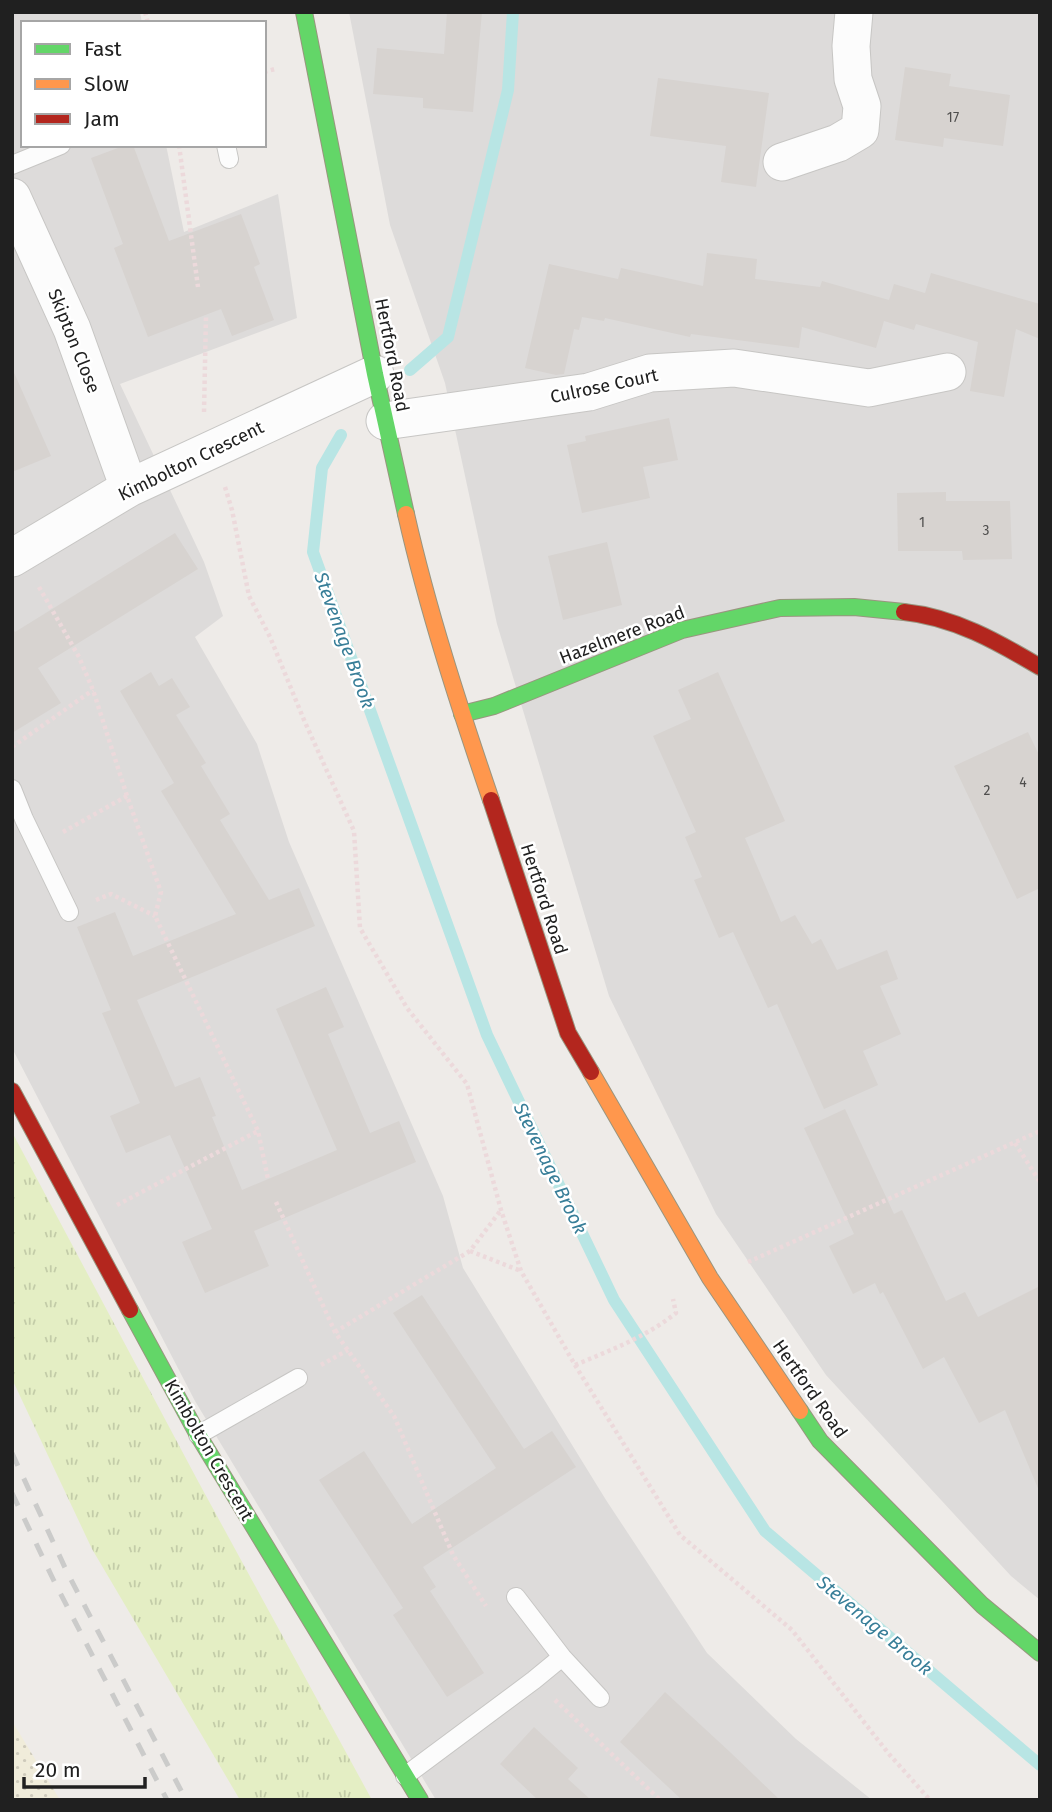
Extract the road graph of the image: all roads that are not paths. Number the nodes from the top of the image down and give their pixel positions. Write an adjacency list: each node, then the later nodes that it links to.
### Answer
1 (304, 12): 8 (street, Hertford Road)
2 (854, 12): 4 (street)
3 (56, 147): 5 (lane)
4 (782, 162)
5 (12, 165)
6 (12, 197): 10 (street, Skipton Close)
7 (947, 372): 9 (street, Culrose Court)
8 (376, 374): 9 (street, Hertford Road); 10 (street, Kimbolton Crescent)
9 (386, 421): 13 (street, Hertford Road)
10 (129, 488): 11 (street, Kimbolton Crescent)
11 (13, 557)
12 (1040, 667): 13 (street, Hazelmere Road)
13 (462, 714): 21 (street, Hertford Road)
14 (12, 789): 15 (lane)
15 (18, 824): 16 (lane)
16 (69, 912)
17 (12, 1090): 19 (street, Kimbolton Crescent)
18 (298, 1378): 19 (lane)
19 (198, 1435): 24 (street, Kimbolton Crescent)
20 (516, 1597): 22 (lane)
21 (1040, 1653)
22 (562, 1657): 23 (lane); 24 (lane)
23 (600, 1698)
24 (405, 1776): 25 (street, Kimbolton Crescent)
25 (421, 1800)

